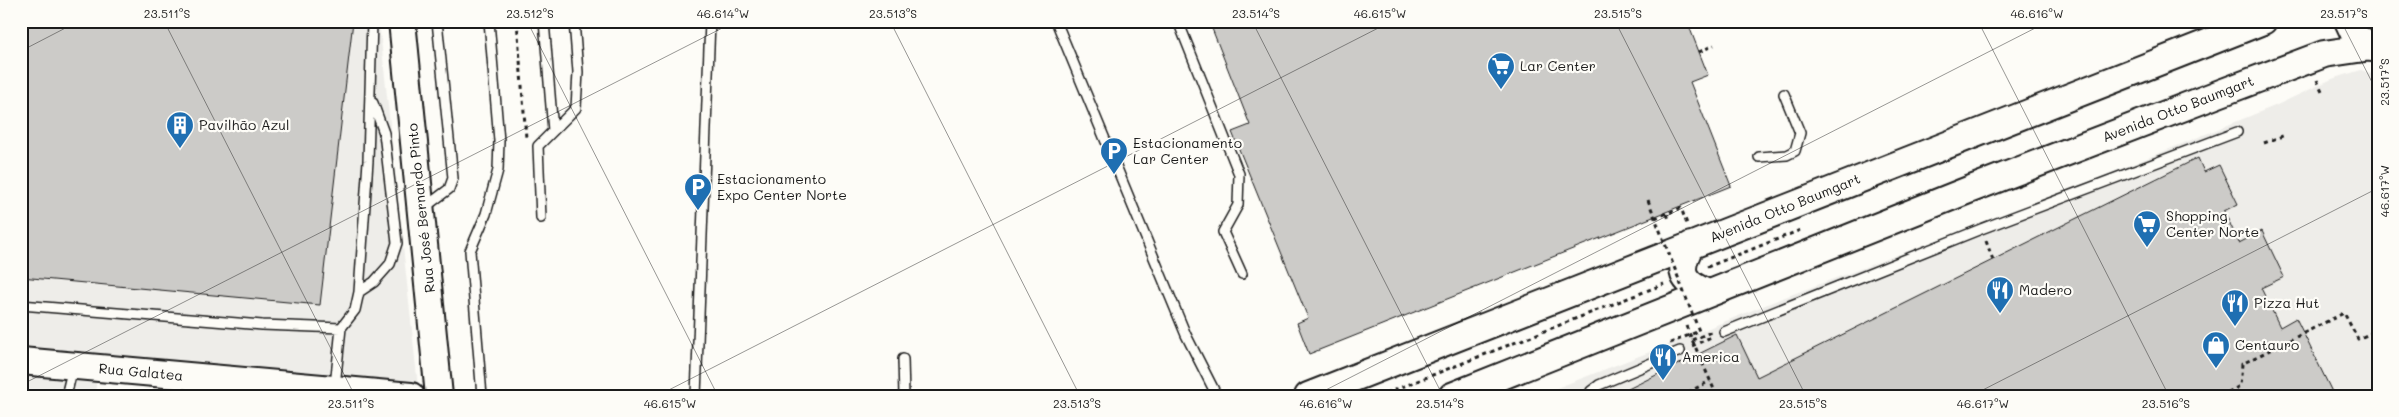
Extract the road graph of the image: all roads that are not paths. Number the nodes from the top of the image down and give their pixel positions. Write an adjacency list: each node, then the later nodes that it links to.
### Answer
1 (372, 21): 14 (lane)
2 (402, 21): 18 (main road, Rua José Bernardo Pinto)
3 (437, 21): 18 (lane)
4 (489, 21): 37 (lane)
5 (544, 21): 15 (lane)
6 (574, 21): 15 (lane)
7 (710, 21): 38 (lane)
8 (1056, 21): 40 (lane)
9 (1178, 21): 22 (lane)
10 (2263, 21): 20 (main road, Avenida Otto Baumgart)
11 (2348, 21): 12 (main road)
12 (2376, 49): 24 (main road, Avenida Otto Baumgart)
13 (1784, 94): 17 (lane)
14 (371, 97): 23 (lane); 23 (lane)
15 (553, 131): 19 (lane)
16 (2237, 132): 28 (lane)
17 (1759, 157)
18 (422, 210): 36 (main road, Rua José Bernardo Pinto)
19 (541, 218)
20 (1686, 236): 21 (main road, Avenida Otto Baumgart); 24 (main road)
21 (1651, 261): 26 (main road); 41 (main road, Avenida Otto Baumgart)
22 (1242, 274)
23 (359, 292): 27 (lane)
24 (1708, 293): 26 (main road, Avenida Otto Baumgart)
25 (21, 306): 27 (lane)
26 (1677, 317): 42 (main road, Avenida Otto Baumgart)
27 (341, 328): 33 (lane)
28 (1724, 332)
29 (1680, 351): 43 (lane)
30 (903, 359): 39 (lane)
31 (21, 361): 32 (main road, Rua Galatea)
32 (73, 366): 33 (main road, Rua Galatea); 35 (lane)
33 (335, 389): 34 (main road, Rua Galatea)
34 (399, 395)
35 (66, 396)
36 (439, 396)
37 (482, 396)
38 (696, 396)
39 (904, 396)
40 (1217, 396)
41 (1308, 396)
42 (1452, 396)
43 (1590, 396)

